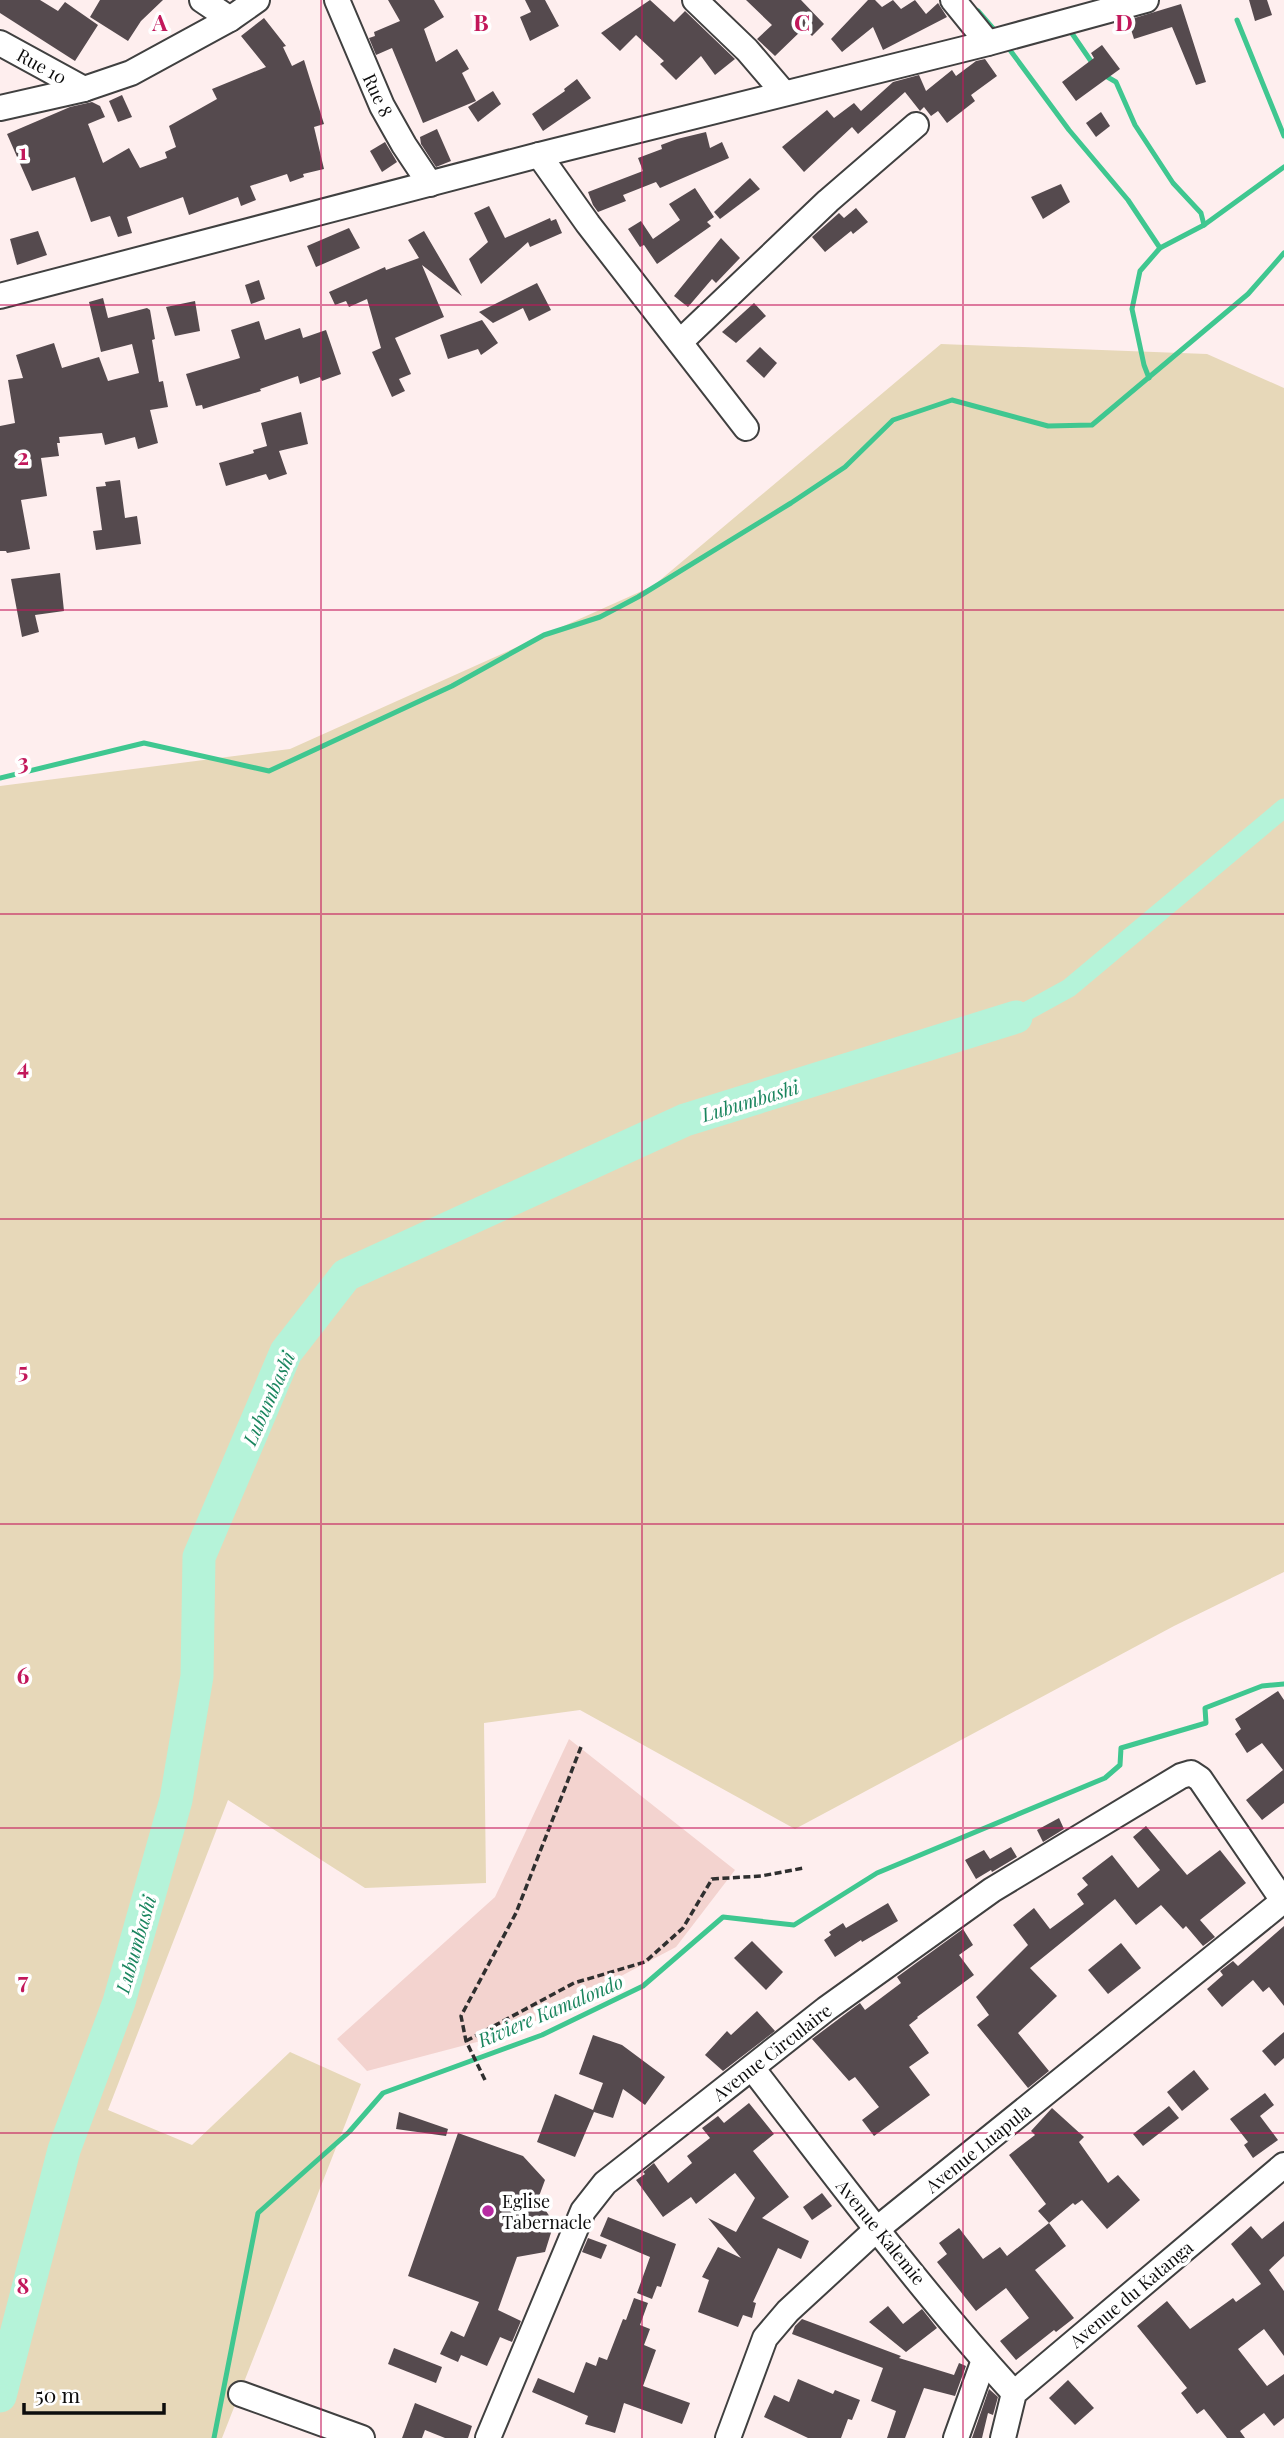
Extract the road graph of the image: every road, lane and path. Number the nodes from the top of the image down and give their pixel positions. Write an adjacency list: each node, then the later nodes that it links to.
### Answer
1 (202, 0): 8 (street)
2 (257, 0): 8 (street)
3 (337, 0): 17 (street, Rue 8)
4 (695, 0): 13 (street)
5 (953, 0): 11 (street)
6 (1064, 0): 9 (street)
7 (1146, 0): 9 (street)
8 (230, 19): 12 (street)
9 (1049, 26): 11 (street)
10 (0, 43): 12 (street, Rue 10)
11 (988, 43): 13 (street)
12 (84, 89): 14 (street)
13 (783, 92): 16 (street)
14 (0, 108)
15 (916, 125): 19 (street)
16 (539, 155): 17 (street); 19 (street)
17 (430, 184): 18 (street)
18 (0, 296)
19 (680, 342): 20 (street)
20 (746, 428)
21 (581, 1747): 24 (path)
22 (804, 1868): 24 (path)
23 (1284, 1901): 25 (street, Avenue Circulaire); 28 (street, Avenue Luapula)
24 (466, 2041): 26 (path)
25 (751, 2068): 28 (street, Avenue Kalemie); 33 (street, Avenue Circulaire)
26 (485, 2080)
27 (1284, 2165): 30 (street, Avenue du Katanga)
28 (877, 2229): 29 (street, Avenue Kalemie); 34 (street, Avenue Luapula)
29 (984, 2360): 30 (street, Avenue Kalemie); 35 (street)
30 (1014, 2393): 36 (street)
31 (241, 2394): 32 (street)
32 (362, 2438)
33 (488, 2438)
34 (728, 2438)
35 (956, 2438)
36 (1003, 2438)

